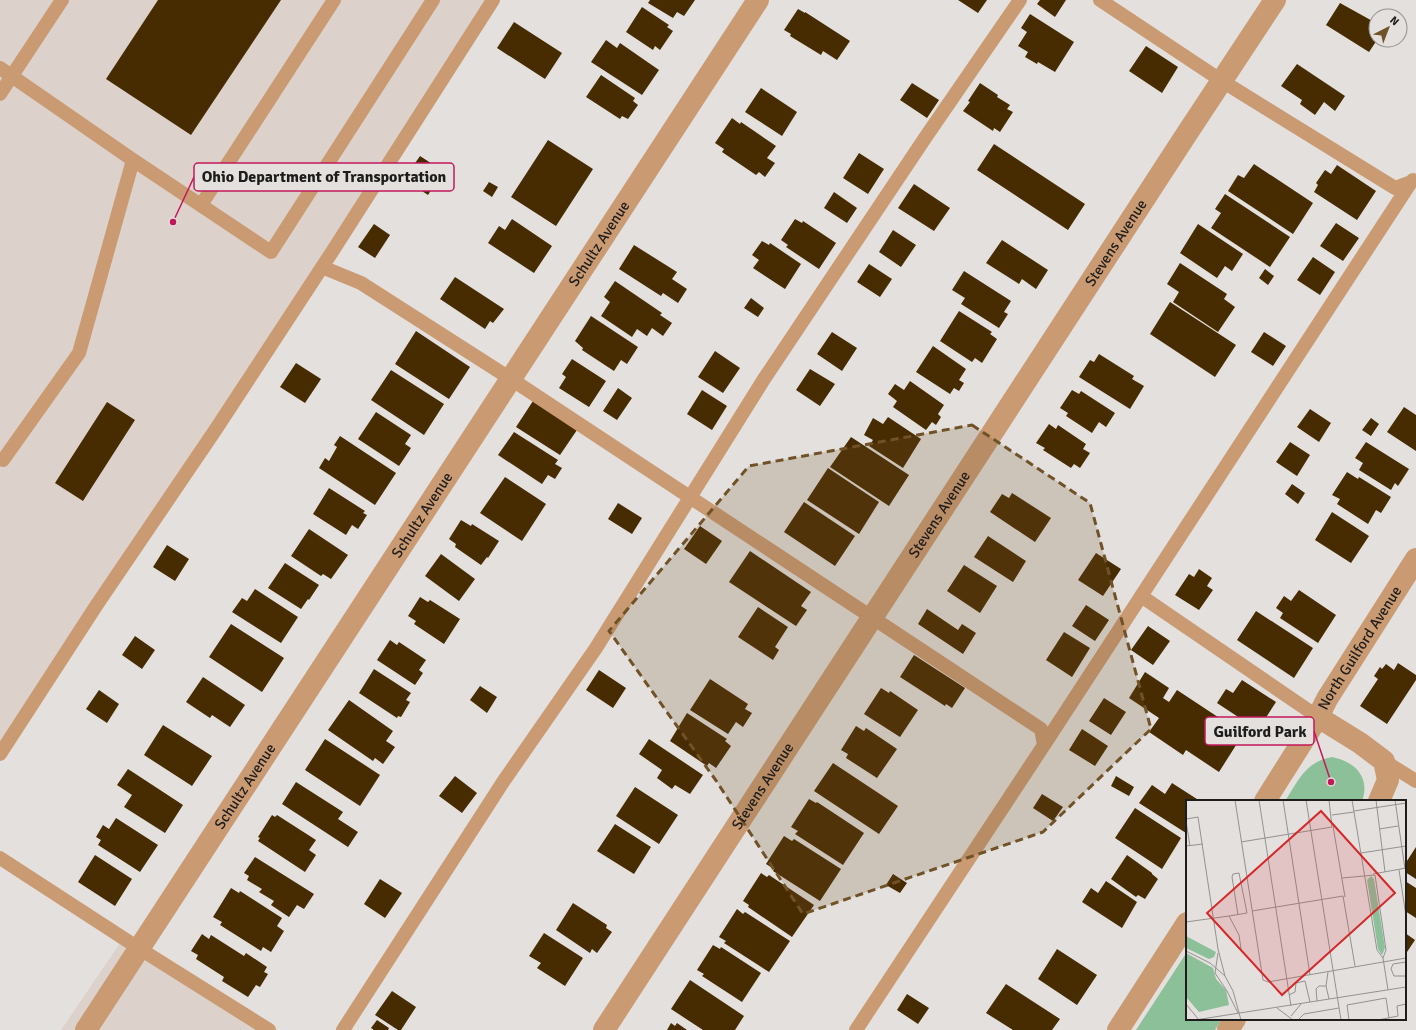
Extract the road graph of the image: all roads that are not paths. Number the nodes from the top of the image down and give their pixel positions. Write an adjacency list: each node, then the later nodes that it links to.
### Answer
1 (62, 0): 9 (lane)
2 (334, 0): 14 (lane)
3 (433, 0): 14 (lane)
4 (494, 0): 15 (lane)
5 (758, 0): 16 (street, Schultz Avenue)
6 (1020, 0): 18 (lane)
7 (1100, 0): 10 (lane)
8 (1275, 0): 10 (street, Stevens Avenue)
9 (6, 72): 11 (lane); 12 (lane)
10 (1222, 80): 13 (lane); 21 (street, Stevens Avenue)
11 (0, 94)
12 (133, 160): 14 (lane); 17 (lane)
13 (1414, 179): 20 (lane)
14 (201, 205)
15 (322, 267): 16 (lane); 24 (lane)
16 (511, 379): 18 (lane); 31 (street, Schultz Avenue)
17 (3, 460)
18 (690, 497): 21 (lane); 35 (lane)
19 (1416, 559): 22 (street, North Guilford Avenue)
20 (1141, 596): 22 (lane); 23 (lane)
21 (873, 617): 23 (lane); 36 (street, Stevens Avenue)
22 (1318, 717): 25 (street, North Guilford Avenue); 27 (street, North Guilford Avenue)
23 (1044, 745): 37 (lane)
24 (0, 754)
25 (1384, 761): 26 (lane); 28 (street)
26 (1416, 781)
27 (1266, 800)
28 (1379, 800)
29 (0, 858): 31 (lane)
30 (1186, 925): 38 (street)
31 (140, 949): 33 (street, Schultz Avenue); 34 (lane)
32 (1234, 1020): 39 (street)
33 (86, 1030)
34 (269, 1030)
35 (344, 1030)
36 (604, 1030)
37 (856, 1030)
38 (1118, 1030)
39 (1228, 1030)

